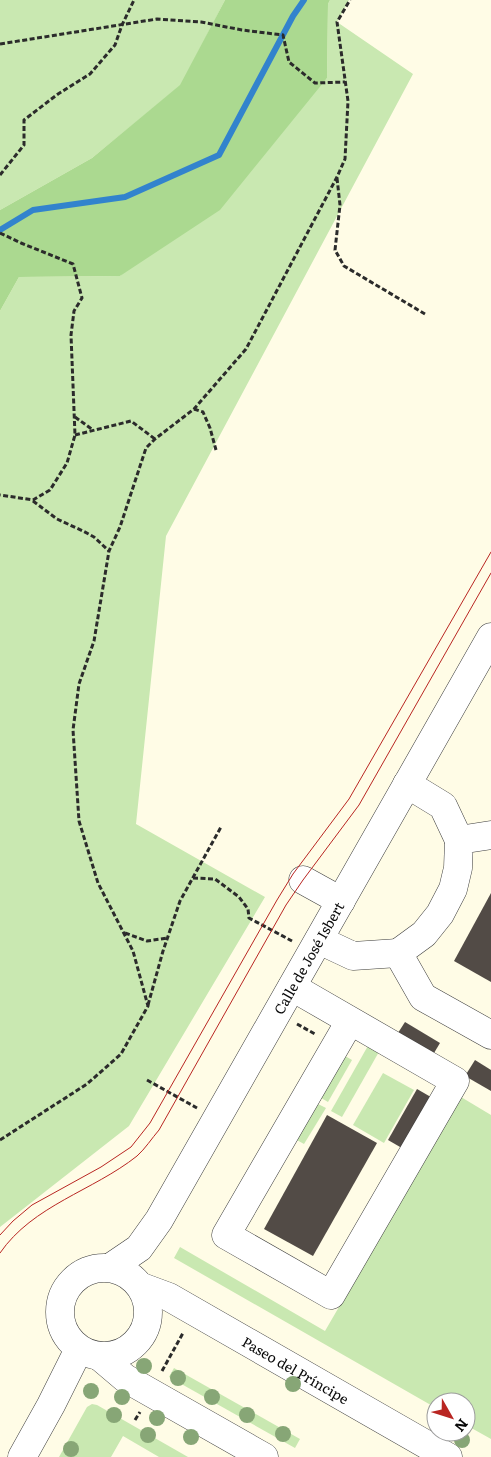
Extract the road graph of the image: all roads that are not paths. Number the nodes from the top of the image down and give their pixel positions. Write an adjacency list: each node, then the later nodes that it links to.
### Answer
1 (491, 637): 2 (street, Calle de José Isbert)
2 (481, 676): 3 (street, Calle de José Isbert)
3 (407, 784): 5 (street); 7 (street, Calle de José Isbert)
4 (491, 835): 5 (street)
5 (459, 840): 9 (street)
6 (302, 880): 7 (street)
7 (341, 901): 8 (street, Calle de José Isbert)
8 (315, 946): 9 (street); 10 (street, Calle de José Isbert)
9 (398, 953): 12 (street)
10 (292, 987): 11 (street); 13 (street, Calle de José Isbert)
11 (350, 1021): 11 (street)
12 (491, 1035)
13 (110, 1267): 14 (street); 15 (street)
14 (142, 1286): 15 (street); 18 (street, Paseo del Príncipe)
15 (89, 1352): 16 (street); 17 (street)
16 (22, 1457)
17 (264, 1457)
18 (448, 1457)

